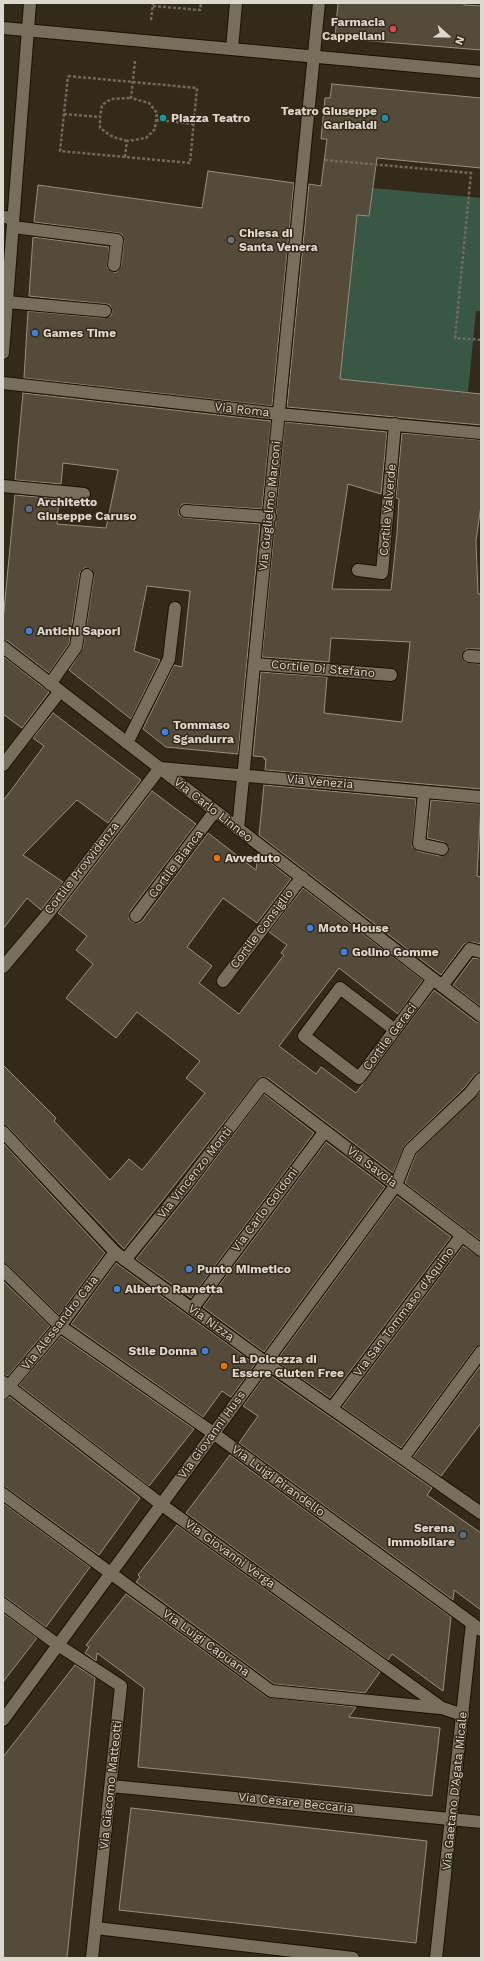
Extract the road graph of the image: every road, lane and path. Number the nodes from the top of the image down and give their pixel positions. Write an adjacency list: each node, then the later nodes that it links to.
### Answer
1 (30, 3): 7 (street)
2 (201, 3): 5 (path)
3 (236, 3): 9 (street)
4 (319, 3): 10 (street, Via Guglielmo Marconi)
5 (153, 6)
6 (3, 28): 7 (street)
7 (28, 30): 8 (street); 21 (street)
8 (139, 41): 9 (street); 12 (path)
9 (232, 49): 10 (street)
10 (314, 57): 11 (street); 20 (street, Via Guglielmo Marconi)
11 (481, 72)
12 (132, 82): 13 (path); 14 (path); 17 (path)
13 (132, 98): 15 (path); 16 (path)
14 (64, 114): 15 (path); 19 (path)
15 (100, 117): 18 (path)
16 (156, 120): 17 (path); 18 (path)
17 (194, 124): 19 (path)
18 (127, 141): 19 (path)
19 (125, 157)
20 (305, 158): 25 (path); 29 (street, Via Guglielmo Marconi)
21 (10, 220): 22 (street); 23 (street)
22 (114, 265)
23 (7, 302): 24 (street); 26 (street)
24 (105, 312)
25 (481, 340)
26 (3, 349): 27 (street)
27 (3, 352)
28 (3, 383): 29 (street, Via Roma)
29 (279, 414): 30 (street, Via Roma); 35 (street, Via Guglielmo Marconi)
30 (395, 424): 31 (street, Via Roma); 36 (street, Cortile Valverde)
31 (481, 433)
32 (3, 486): 33 (street)
33 (84, 494)
34 (186, 511): 35 (street)
35 (270, 517): 40 (street, Via Guglielmo Marconi)
36 (358, 570)
37 (87, 575): 42 (street)
38 (175, 608): 43 (street)
39 (3, 647): 42 (street, Via Carlo Linneo)
40 (255, 664): 41 (street, Cortile Di Stefano); 46 (street, Via Guglielmo Marconi)
41 (391, 675)
42 (55, 687): 43 (street, Via Carlo Linneo); 44 (street)
43 (127, 743): 45 (street, Via Carlo Linneo)
44 (3, 764)
45 (160, 768): 46 (street, Via Venezia); 49 (street, Via Carlo Linneo); 55 (street, Cortile Provvidenza)
46 (244, 775): 47 (street, Via Venezia); 50 (street, Via Guglielmo Marconi)
47 (424, 792): 48 (street, Via Venezia); 51 (street)
48 (481, 797)
49 (215, 811): 50 (street, Via Carlo Linneo); 53 (street, Cortile Bianca)
50 (238, 829): 52 (street, Via Carlo Linneo)
51 (442, 849)
52 (302, 877): 56 (street, Cortile Consiglio); 57 (street, Via Carlo Linneo)
53 (136, 916)
54 (481, 952): 57 (street, Cortile Geraci)
55 (3, 967)
56 (223, 981)
57 (438, 982): 58 (street, Via Carlo Linneo); 59 (street, Cortile Geraci)
58 (481, 1016)
59 (395, 1030): 59 (street, Cortile Geraci)
60 (481, 1079): 64 (street, Via Giovanni Huss)
61 (263, 1084): 62 (street, Via Savoia); 68 (street, Via Vincenzo Monti)
62 (324, 1131): 64 (street, Via Savoia); 70 (street, Via Carlo Goldoni)
63 (3, 1132): 67 (street, Via Nizza)
64 (396, 1185): 65 (street, Via Savoia); 73 (street, Via Giovanni Huss)
65 (462, 1236): 66 (street, Via Savoia); 75 (street, Via San Tommaso d'Aquino)
66 (481, 1250)
67 (115, 1252): 68 (street, Via Nizza); 71 (street, Via Alessandro Caia)
68 (125, 1260): 70 (street, Via Nizza)
69 (3, 1270): 71 (street, Via Luigi Pirandello)
70 (192, 1309): 73 (street, Via Nizza)
71 (60, 1326): 74 (street, Via Alessandro Caia); 76 (street, Via Luigi Pirandello)
72 (481, 1352): 77 (street)
73 (265, 1362): 75 (street, Via Nizza); 76 (street, Via Giovanni Huss)
74 (5, 1388): 79 (street, Via Giovanni Verga)
75 (332, 1408): 77 (street, Via Nizza)
76 (213, 1434): 79 (street, Via Giovanni Huss); 83 (street, Via Luigi Pirandello)
77 (403, 1458): 80 (street, Via Nizza)
78 (3, 1494): 81 (street, Via Luigi Capuana)
79 (162, 1505): 81 (street, Via Giovanni Huss); 85 (street, Via Giovanni Verga)
80 (481, 1513)
81 (111, 1573): 84 (street, Via Giovanni Huss); 85 (street, Via Luigi Capuana)
82 (3, 1604): 84 (street)
83 (477, 1627): 86 (street, Via Gaetano D'Agata Micale)
84 (58, 1644): 87 (street, Via Giovanni Huss); 88 (street, Via Giacomo Matteotti)
85 (442, 1708): 86 (street, Via Giovanni Verga)
86 (463, 1715): 89 (street, Via Gaetano D'Agata Micale)
87 (3, 1720)
88 (111, 1786): 89 (street, Via Cesare Beccaria); 91 (street, Via Giacomo Matteotti)
89 (451, 1818): 90 (street, Via Cesare Beccaria); 94 (street, Via Gaetano D'Agata Micale)
90 (481, 1822)
91 (96, 1928): 92 (street, Via Giacomo Matteotti); 93 (street)
92 (92, 1958)
93 (353, 1958)
94 (436, 1958)

